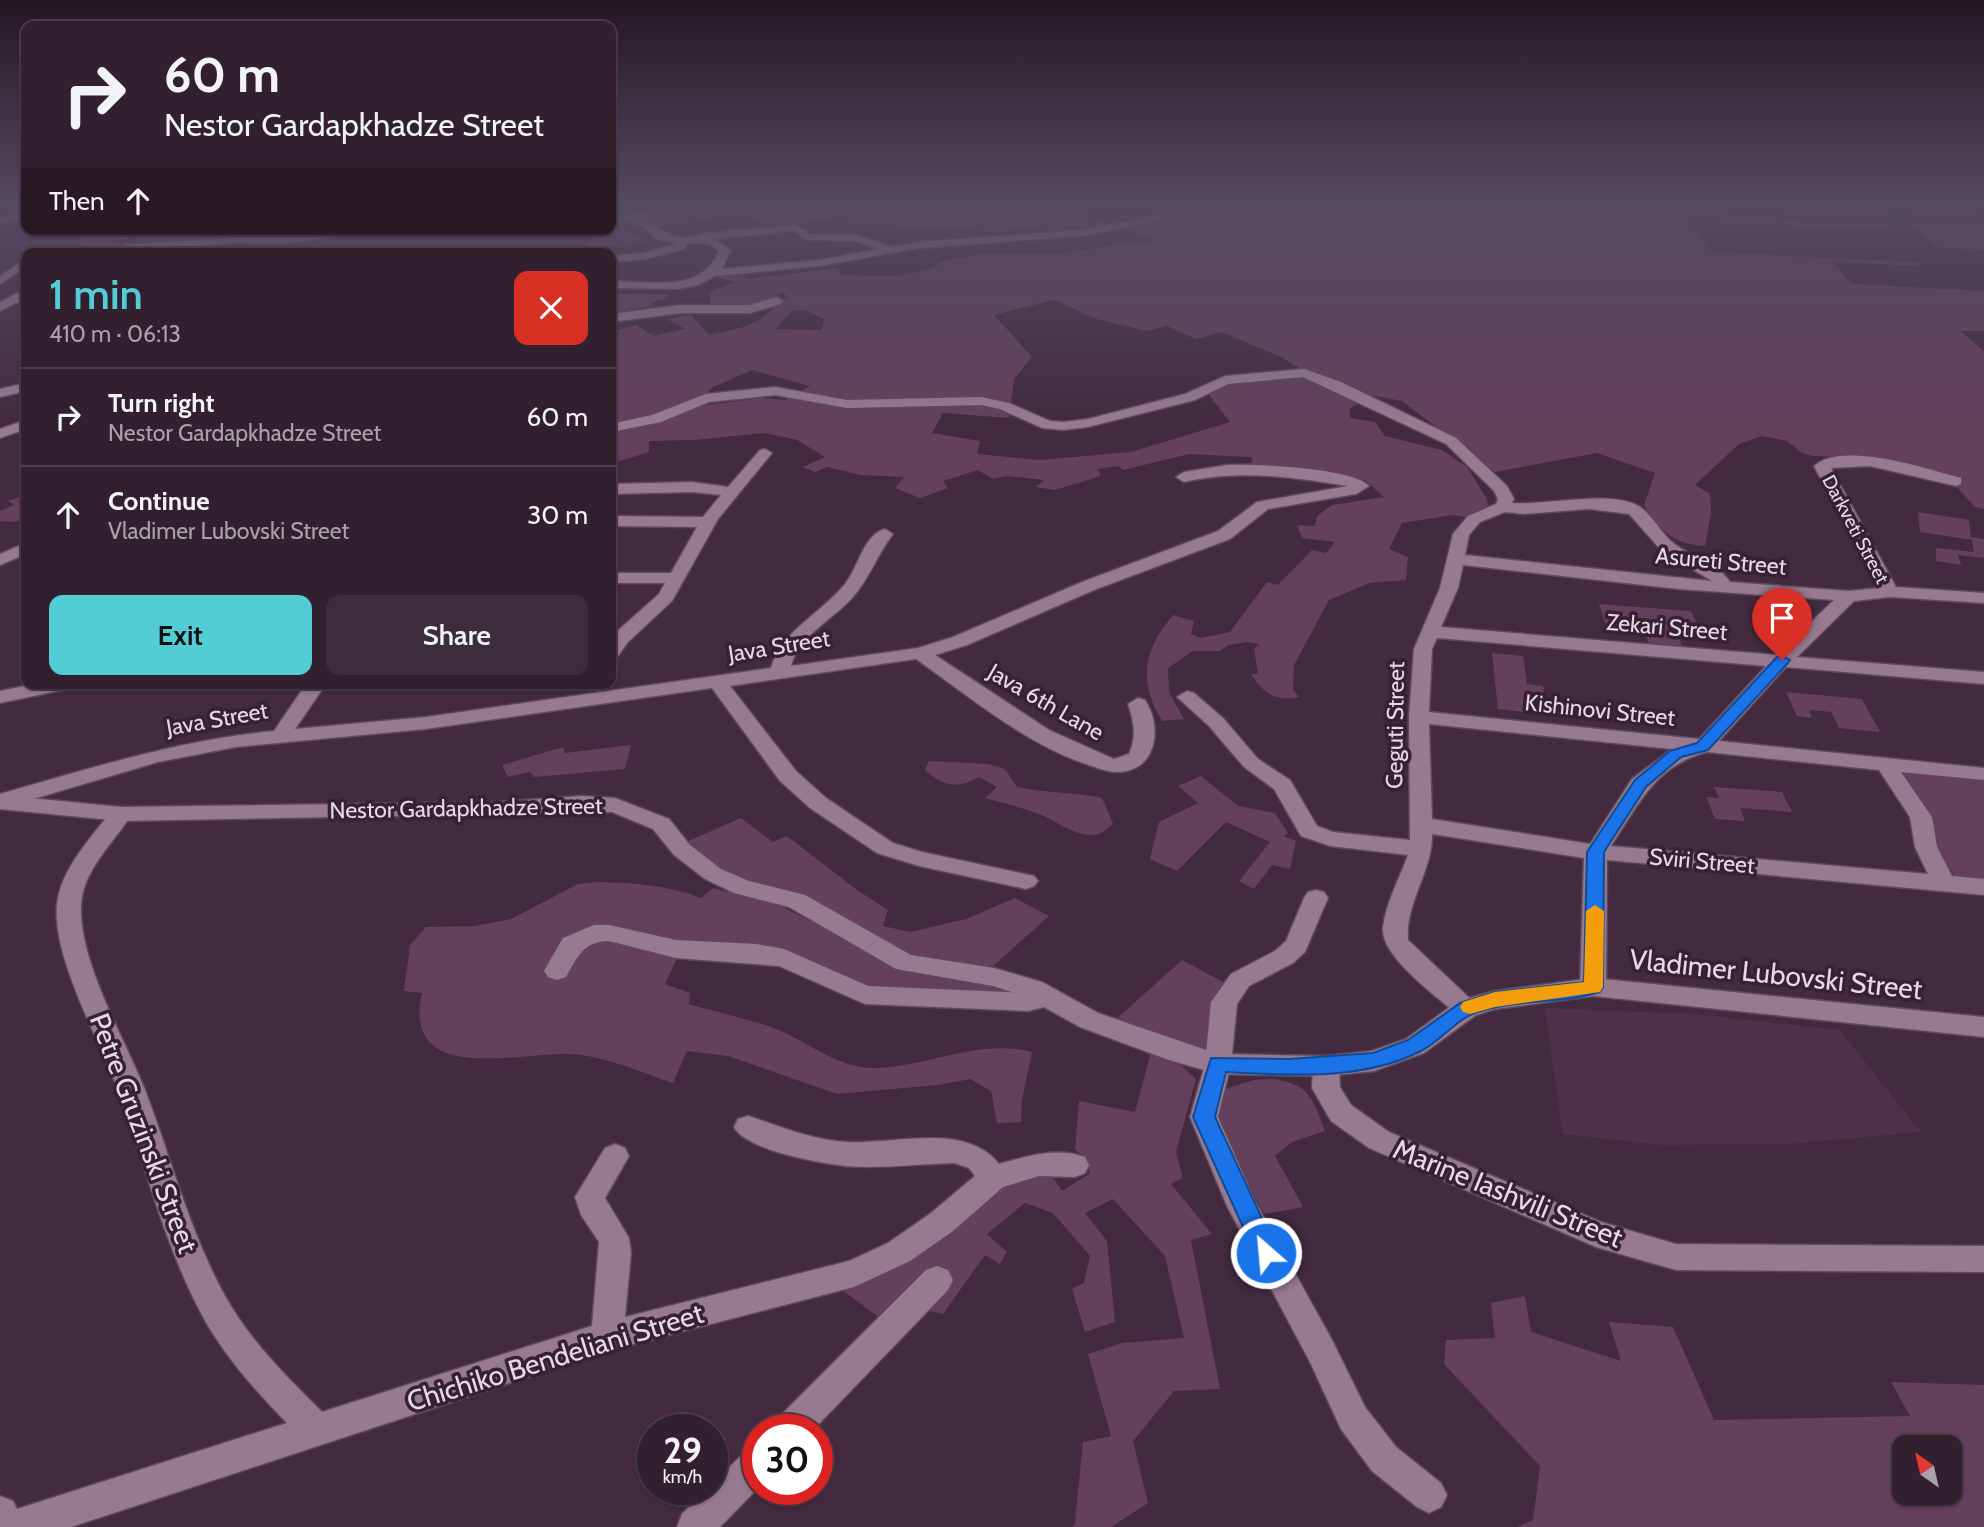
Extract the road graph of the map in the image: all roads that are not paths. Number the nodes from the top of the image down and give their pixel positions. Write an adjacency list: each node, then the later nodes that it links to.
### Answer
1 (702, 277): 2 (street)
2 (616, 285)
3 (0, 292): 4 (street)
4 (21, 295): 6 (street)
5 (777, 301): 8 (street)
6 (0, 309): 7 (street)
7 (21, 309)
8 (616, 317)
9 (21, 383): 10 (street)
10 (4, 392)
11 (21, 426): 14 (street)
12 (616, 427): 20 (street)
13 (21, 434): 14 (street)
14 (0, 436)
15 (765, 453): 19 (street)
16 (1184, 477): 35 (street, Java Street)
17 (1956, 481): 30 (street, Darkveti Street)
18 (616, 489): 19 (street)
19 (730, 492): 22 (street)
20 (1503, 507): 25 (street, Geguti Street); 29 (street, Geguti Street)
21 (616, 521): 22 (street)
22 (708, 522): 28 (street)
23 (885, 534): 37 (street)
24 (21, 550): 26 (street)
25 (1454, 559): 29 (street, Asureti Street); 33 (street, Geguti Street)
26 (0, 560)
27 (616, 578): 28 (street)
28 (678, 578): 34 (street)
29 (1724, 587): 31 (street, Asureti Street)
30 (1890, 592): 31 (street, Asureti Street); 32 (street, Asureti Street)
31 (1849, 596): 36 (street, Darkveti Street)
32 (1984, 598)
33 (1430, 632): 36 (street, Zekari Street); 47 (street, Geguti Street)
34 (616, 645)
35 (920, 653): 37 (street, Java Street); 46 (street, Java 6th Lane)
36 (1782, 660): 39 (street, Zekari Street); 49 (street, Darkveti Street)
37 (780, 671): 38 (street, Java Street)
38 (718, 683): 45 (street, Java Street); 57 (street)
39 (1981, 683)
40 (40, 689): 43 (street)
41 (313, 689): 48 (street)
42 (587, 689): 45 (street)
43 (0, 697)
44 (1187, 697): 55 (street)
45 (578, 702): 48 (street, Java Street)
46 (1138, 704)
47 (1419, 716): 49 (street, Kishinovi Street); 54 (street, Geguti Street)
48 (282, 734): 52 (street, Java Street)
49 (1703, 747): 50 (street, Kishinovi Street); 56 (street, Darkveti Street)
50 (1886, 765): 51 (street, Kishinovi Street); 58 (street)
51 (1984, 774)
52 (3, 801): 53 (street, Nestor Gardapkhadze Street)
53 (121, 814): 63 (street, Nestor Gardapkhadze Street); 76 (street, Petre Gruzinski Street)
54 (1422, 825): 55 (street, Geguti Street); 56 (street, Sviri Street)
55 (1421, 849): 64 (street, Geguti Street)
56 (1596, 852): 58 (street, Sviri Street); 62 (street)
57 (1026, 881)
58 (1943, 882): 59 (street, Sviri Street)
59 (1984, 887)
60 (1316, 898): 66 (street)
61 (557, 971): 63 (street)
62 (1593, 987): 64 (street, Vladimer Lubovski Street); 65 (street, Vladimer Lubovski Street)
63 (1048, 997): 66 (street, Nestor Gardapkhadze Street)
64 (1467, 1008): 67 (street, Vladimer Lubovski Street)
65 (1984, 1027)
66 (1218, 1064): 67 (street, Nestor Gardapkhadze Street); 78 (street)
67 (1326, 1066): 72 (street, Marine Iashvili Street)
68 (748, 1127): 71 (street)
69 (614, 1156): 74 (street)
70 (1075, 1165): 71 (street, Chichiko Bendeliani Street)
71 (993, 1178): 74 (street, Chichiko Bendeliani Street)
72 (1984, 1259)
73 (937, 1280): 75 (street)
74 (607, 1335): 76 (street, Chichiko Bendeliani Street)
75 (806, 1414)
76 (316, 1430): 81 (street, Chichiko Bendeliani Street)
77 (742, 1479): 82 (street)
78 (1429, 1495)
79 (0, 1514): 80 (street)
80 (7, 1527)
81 (18, 1527)
82 (695, 1527)

